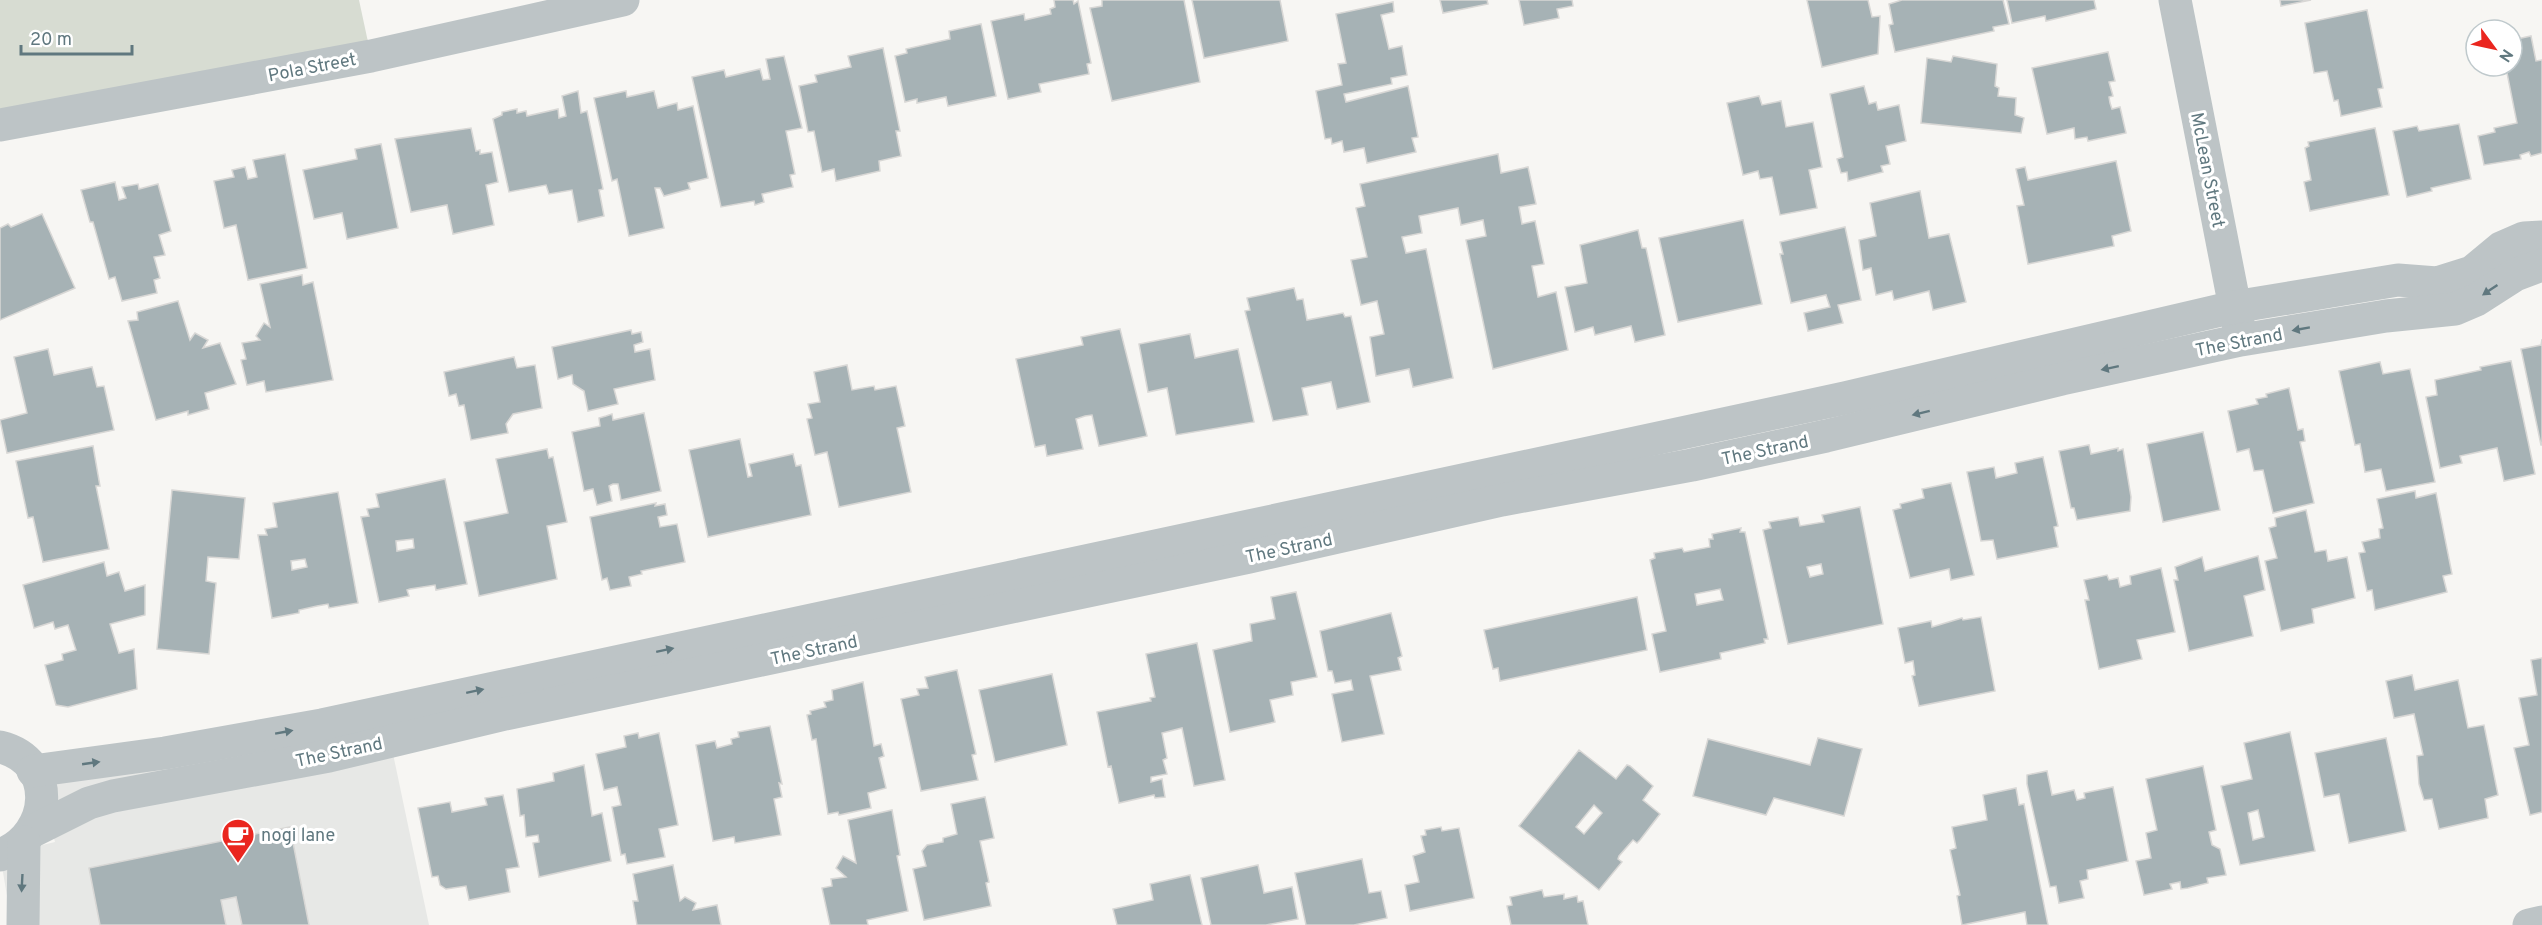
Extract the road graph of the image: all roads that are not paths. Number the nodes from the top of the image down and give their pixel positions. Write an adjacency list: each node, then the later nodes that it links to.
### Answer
1 (623, 0): 3 (street, Pola Street)
2 (2175, 0): 6 (street, McLean Street)
3 (0, 125)
4 (2542, 237): 6 (street, The Strand)
5 (2542, 265): 7 (street, The Strand, one-way to 7)
6 (2234, 308): 7 (street, McLean Street); 9 (street, The Strand, one-way to 6)
7 (2241, 340): 10 (street, The Strand, one-way to 10)
8 (2, 744): 9 (street)
9 (33, 771): 10 (street)
10 (19, 843): 12 (street, one-way to 12)
11 (2542, 922): 13 (street)
12 (23, 925)
13 (2529, 925)

